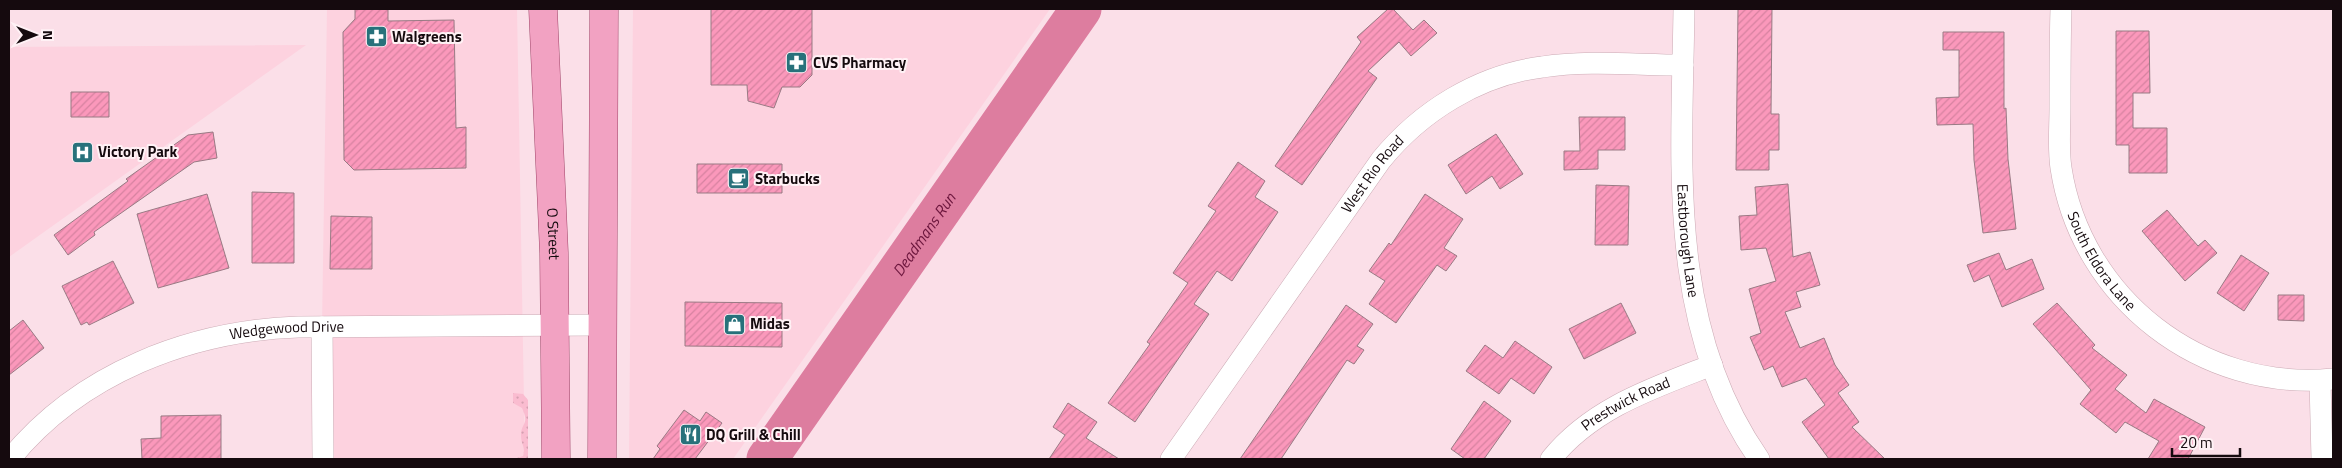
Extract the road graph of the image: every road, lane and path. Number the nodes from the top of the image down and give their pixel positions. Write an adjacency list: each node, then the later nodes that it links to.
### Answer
1 (543, 9): 6 (main road, O Street)
2 (604, 9): 7 (main road)
3 (1684, 9): 5 (street, Eastborough Lane)
4 (2061, 9): 10 (street, South Eldora Lane)
5 (1683, 65): 9 (street, Eastborough Lane); 15 (street, West Rio Road)
6 (555, 325): 7 (street, Wedgewood Drive); 8 (street, Wedgewood Drive); 13 (main road, O Street)
7 (601, 325): 14 (main road)
8 (322, 327): 11 (street, Wedgewood Drive); 12 (street)
9 (1712, 365): 16 (street, Prestwick Road); 17 (street, Eastborough Lane)
10 (2327, 380): 18 (street)
11 (10, 459)
12 (323, 459)
13 (556, 459)
14 (602, 459)
15 (1171, 459)
16 (1551, 459)
17 (1758, 459)
18 (2322, 459)

